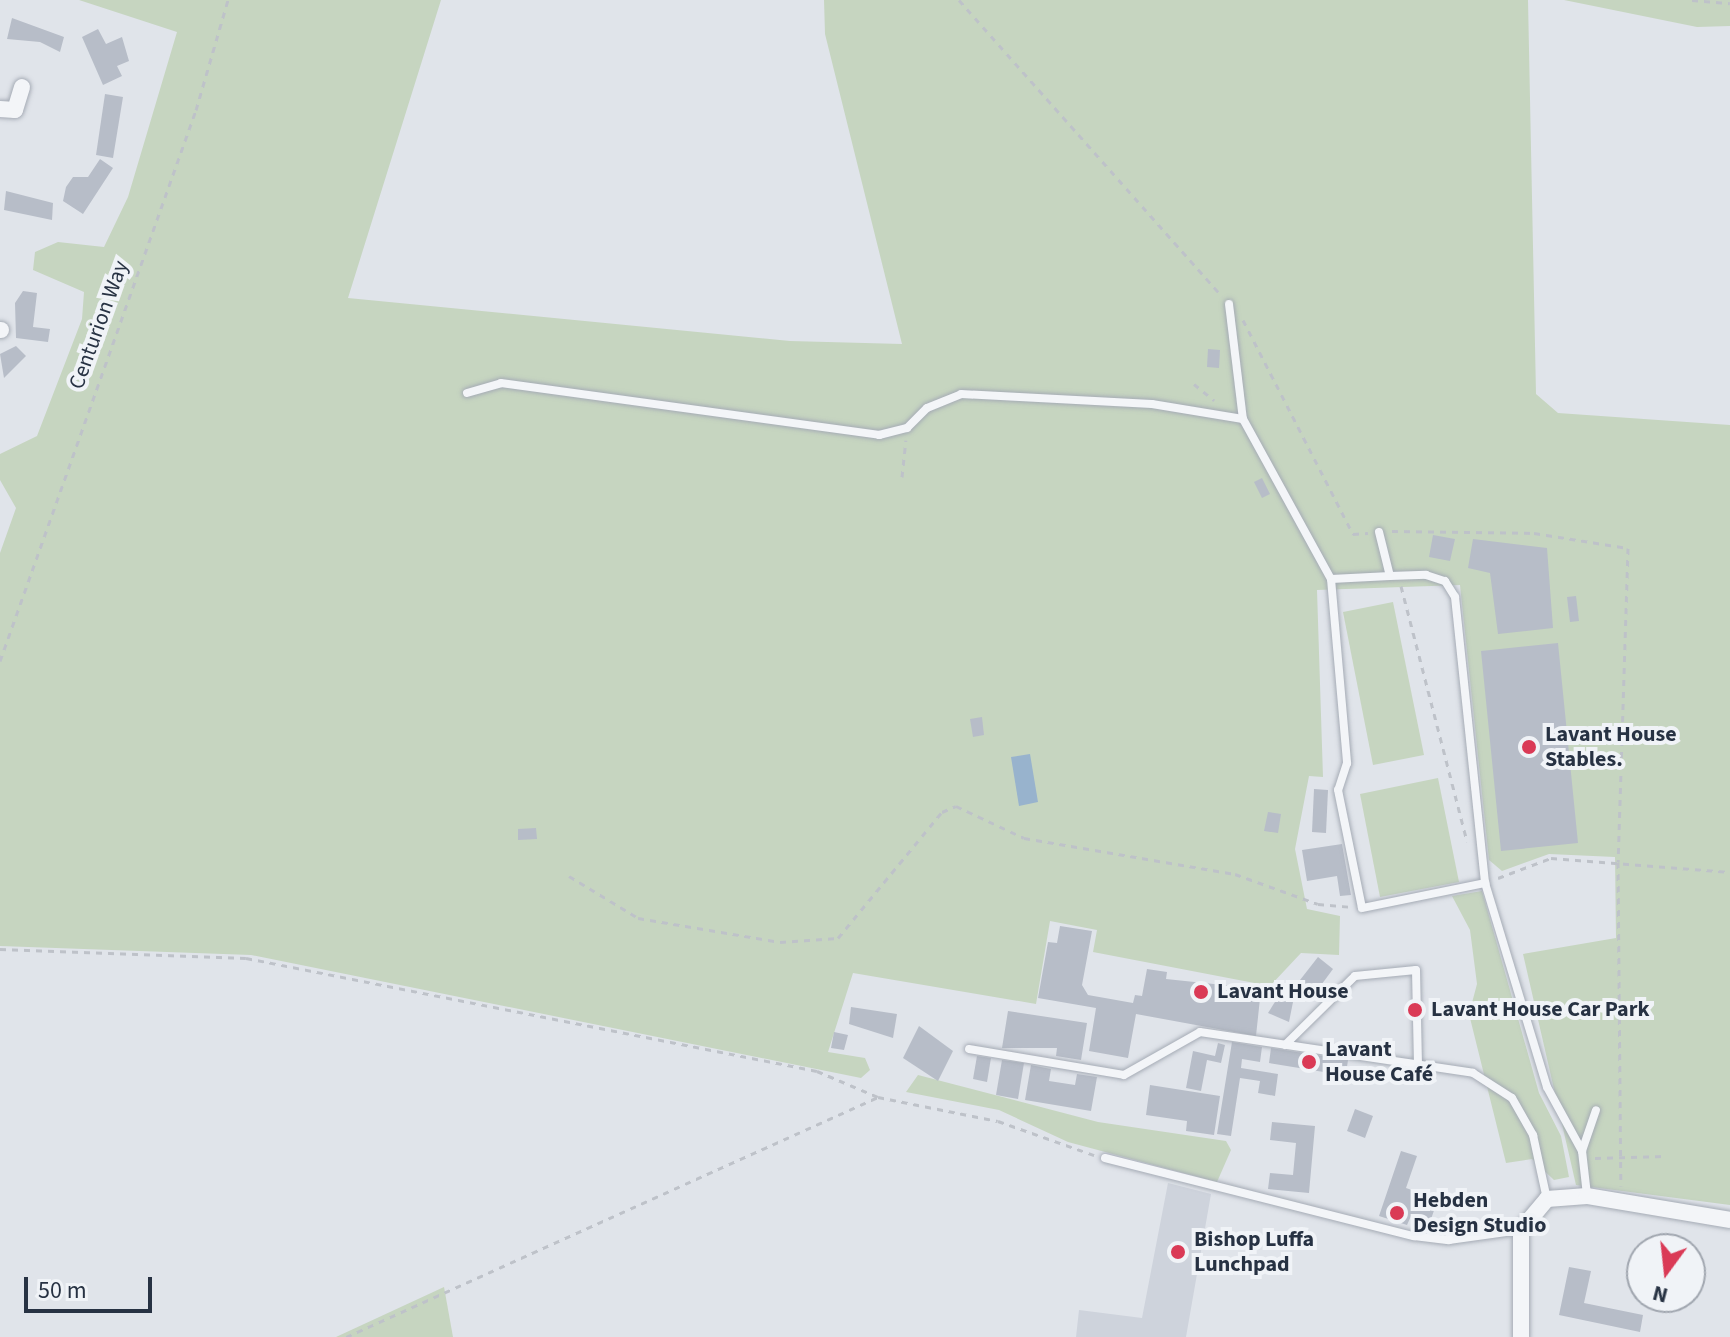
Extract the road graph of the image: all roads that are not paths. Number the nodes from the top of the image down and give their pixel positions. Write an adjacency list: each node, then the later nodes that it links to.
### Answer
1 (22, 87): 2 (street)
2 (0, 109)
3 (1229, 304): 5 (lane)
4 (467, 393): 5 (lane)
5 (1243, 419): 8 (lane)
6 (1379, 532): 7 (lane)
7 (1395, 576): 8 (lane); 9 (lane)
8 (1331, 579): 9 (lane)
9 (1485, 883): 14 (lane)
10 (1285, 1045): 11 (lane); 12 (lane); 12 (lane)
11 (969, 1049)
12 (1418, 1064): 17 (lane)
13 (1596, 1110): 14 (lane)
14 (1583, 1154): 16 (lane)
15 (1105, 1158): 19 (lane)
16 (1587, 1196): 17 (street); 18 (street)
17 (1547, 1199): 19 (street)
18 (1730, 1220)
19 (1521, 1230): 20 (street)
20 (1521, 1337)

